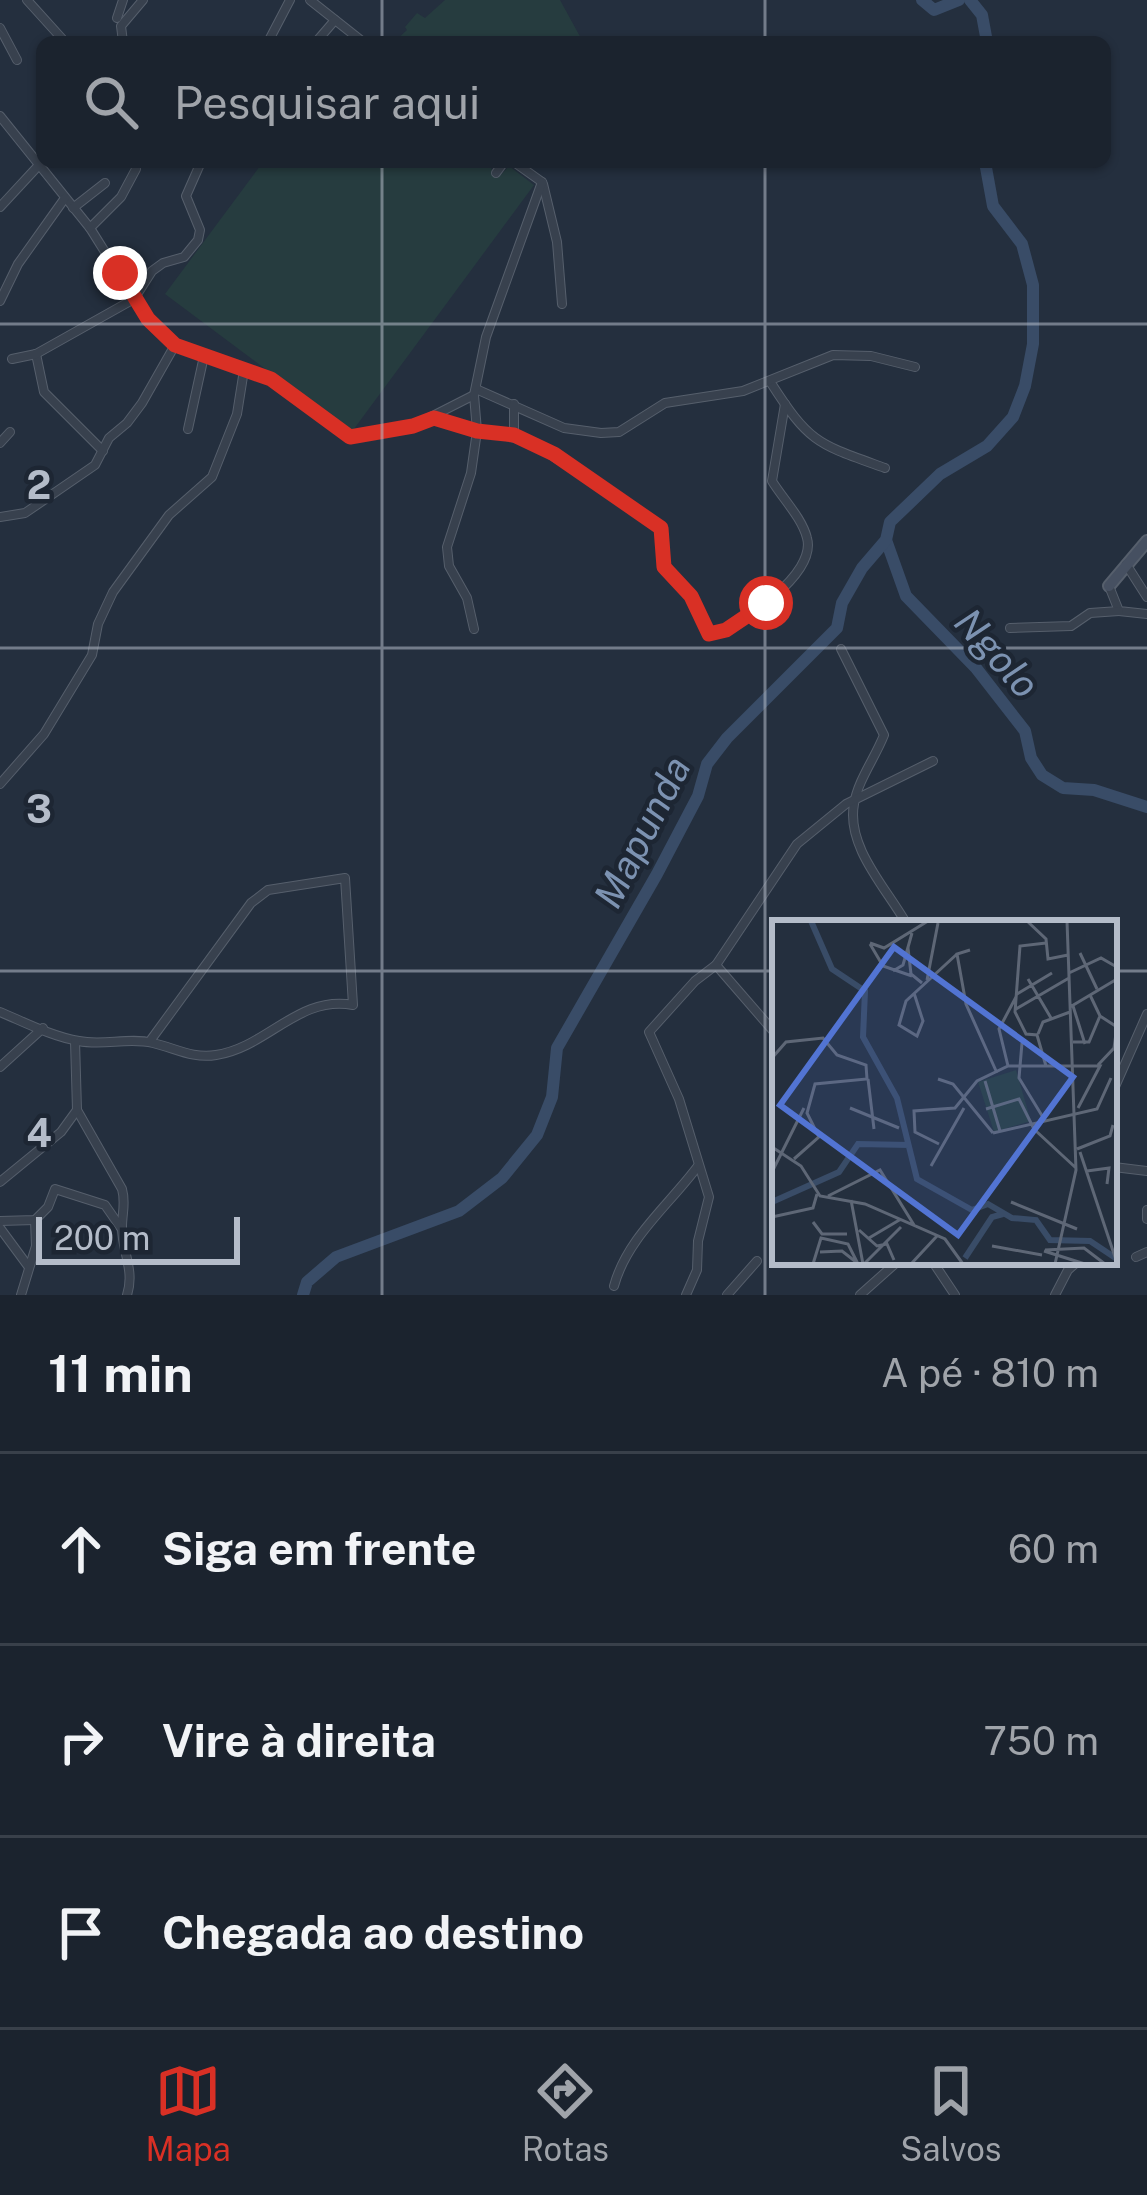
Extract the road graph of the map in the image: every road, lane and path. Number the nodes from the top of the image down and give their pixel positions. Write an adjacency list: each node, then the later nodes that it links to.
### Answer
1 (27, 0): 9 (street)
2 (123, 0): 6 (street)
3 (142, 0): 10 (street)
4 (290, 0): 11 (street)
5 (310, 0): 7 (street)
6 (117, 18)
7 (335, 20): 12 (street); 13 (street)
8 (0, 28): 14 (street)
9 (60, 36)
10 (123, 36)
11 (271, 36)
12 (321, 36)
13 (355, 36)
14 (17, 60)
15 (0, 116): 16 (street)
16 (36, 158)
17 (36, 162): 27 (street)
18 (44, 168): 26 (street)
19 (198, 168): 30 (street)
20 (500, 168): 23 (street)
21 (522, 168): 24 (street)
22 (136, 169): 29 (street)
23 (496, 173)
24 (542, 182): 32 (street); 40 (street)
25 (105, 183): 28 (street)
26 (65, 198): 28 (street); 31 (street)
27 (0, 207)
28 (73, 208): 29 (street)
29 (90, 228): 30 (street)
30 (134, 299): 33 (street); 34 (street)
31 (0, 302)
32 (562, 304)
33 (175, 345): 35 (street); 49 (street)
34 (36, 354): 36 (street); 49 (street)
35 (204, 356): 38 (street); 44 (street)
36 (12, 358)
37 (916, 367): 39 (street)
38 (244, 370): 43 (street); 63 (street)
39 (771, 382): 41 (street); 42 (street)
40 (475, 392): 41 (street); 43 (street); 45 (street)
41 (514, 404): 47 (street)
42 (785, 404): 47 (street); 50 (street)
43 (434, 418): 45 (street)
44 (188, 429)
45 (477, 431): 47 (street); 60 (street)
46 (10, 432): 48 (street)
47 (514, 435)
48 (0, 443)
49 (103, 451): 52 (street)
50 (885, 467)
51 (0, 506): 52 (street)
52 (5, 517)
53 (1147, 541): 54 (street)
54 (1126, 564): 55 (street); 56 (street)
55 (1109, 586): 57 (street)
56 (1147, 597)
57 (1119, 610): 58 (street); 59 (street)
58 (1147, 614)
59 (1010, 628)
60 (474, 629)
61 (841, 649): 64 (street)
62 (933, 761): 64 (street)
63 (0, 784)
64 (855, 798): 65 (street); 66 (street)
65 (904, 920)
66 (716, 965): 70 (street); 76 (street)
67 (0, 1012): 69 (street)
68 (1147, 1015): 74 (street)
69 (44, 1028): 71 (street); 73 (street)
70 (772, 1030)
71 (75, 1041): 72 (street); 75 (street)
72 (150, 1041): 72 (street)
73 (0, 1067)
74 (1117, 1082)
75 (77, 1110): 79 (street); 84 (street)
76 (698, 1166): 92 (street); 95 (street)
77 (1117, 1166): 78 (street)
78 (1147, 1171)
79 (0, 1181)
80 (1147, 1210): 82 (street)
81 (34, 1220): 83 (street); 84 (street); 91 (street)
82 (1147, 1220)
83 (0, 1224): 91 (street)
84 (122, 1229): 94 (street)
85 (1147, 1252): 86 (street)
86 (1136, 1258)
87 (757, 1261): 96 (street)
88 (894, 1265): 97 (street)
89 (935, 1265): 98 (street)
90 (1074, 1265): 99 (street)
91 (29, 1268): 93 (street)
92 (614, 1286)
93 (21, 1295)
94 (127, 1295)
95 (686, 1295)
96 (728, 1295)
97 (860, 1295)
98 (955, 1295)
99 (1054, 1295)

